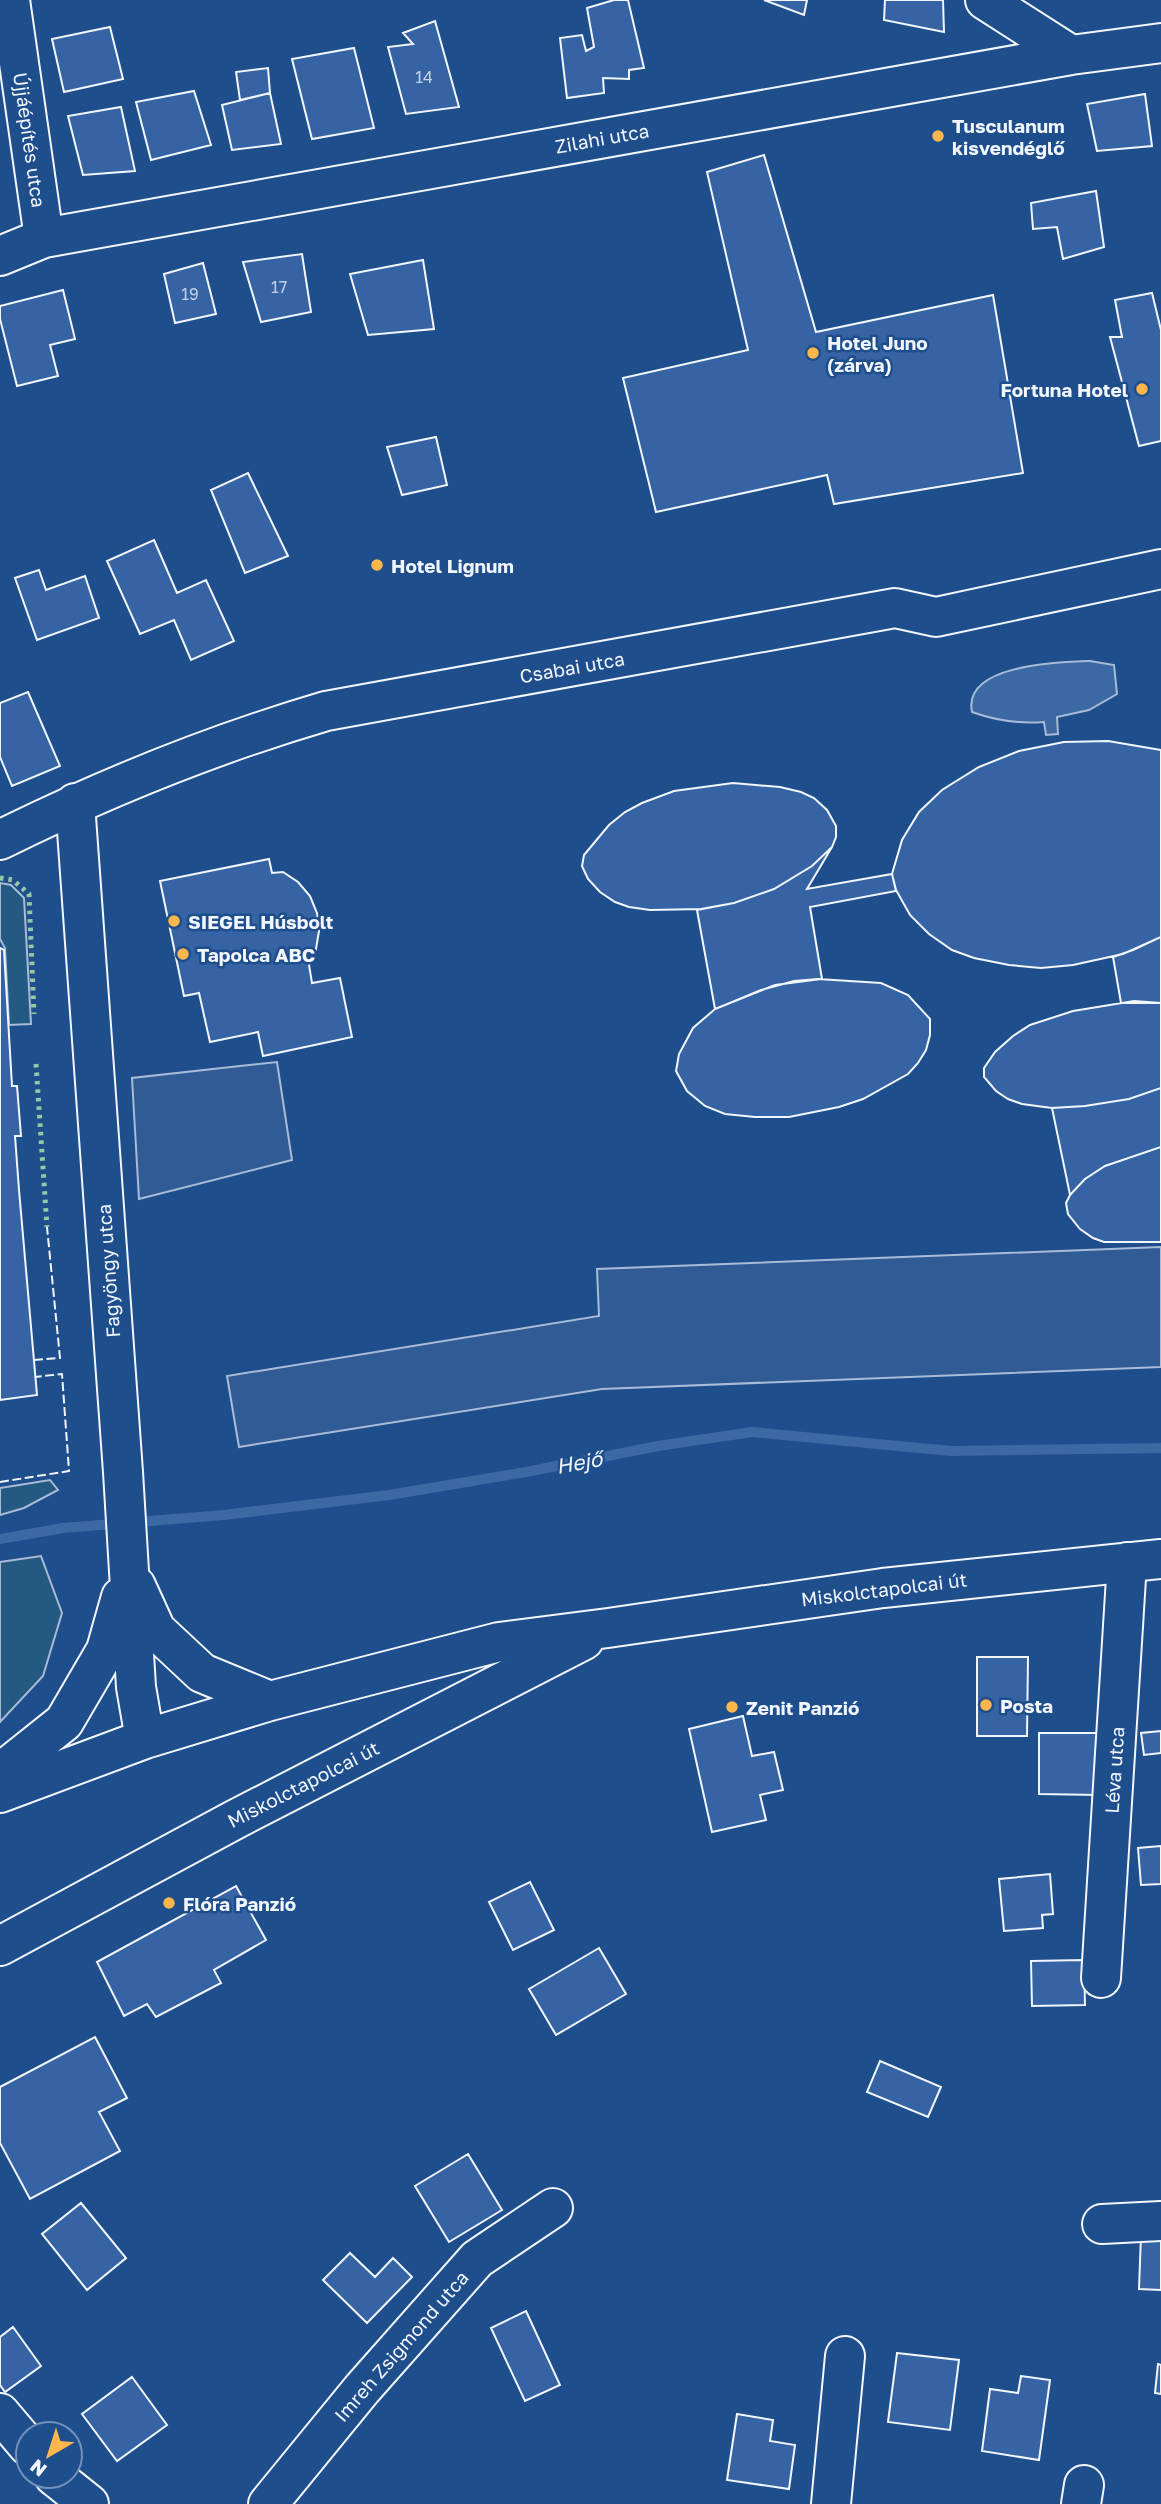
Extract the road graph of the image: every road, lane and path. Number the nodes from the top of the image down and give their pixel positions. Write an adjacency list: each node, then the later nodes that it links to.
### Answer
1 (10, 0): 5 (street, Újjáépítés utca)
2 (985, 0): 4 (street)
3 (1161, 43): 4 (street, Zilahi utca)
4 (1071, 55): 5 (street, Zilahi utca)
5 (44, 238): 6 (street, Zilahi utca)
6 (0, 256)
7 (1161, 569): 8 (street, Csabai utca)
8 (75, 803): 9 (street, Csabai utca); 11 (street, Fagyöngy utca)
9 (0, 840)
10 (1144, 1561): 12 (street, Miskolctapolcai út); 18 (street, Léva utca)
11 (129, 1572): 13 (street); 14 (street, Fagyöngy utca); 15 (street)
12 (608, 1628): 13 (street, Miskolctapolcai út); 17 (street, Miskolctapolcai út)
13 (270, 1700): 14 (street, Miskolctapolcai út)
14 (145, 1739): 16 (street, Miskolctapolcai út)
15 (0, 1773)
16 (0, 1793)
17 (0, 1946)
18 (1101, 1978)
19 (553, 2208): 27 (street, Imreh Zsigmond utca)
20 (1161, 2221): 21 (street)
21 (1102, 2224)
22 (845, 2356): 28 (street)
23 (0, 2413): 24 (street)
24 (14, 2430)
25 (72, 2490): 26 (street)
26 (89, 2504)
27 (268, 2504)
28 (831, 2504)

